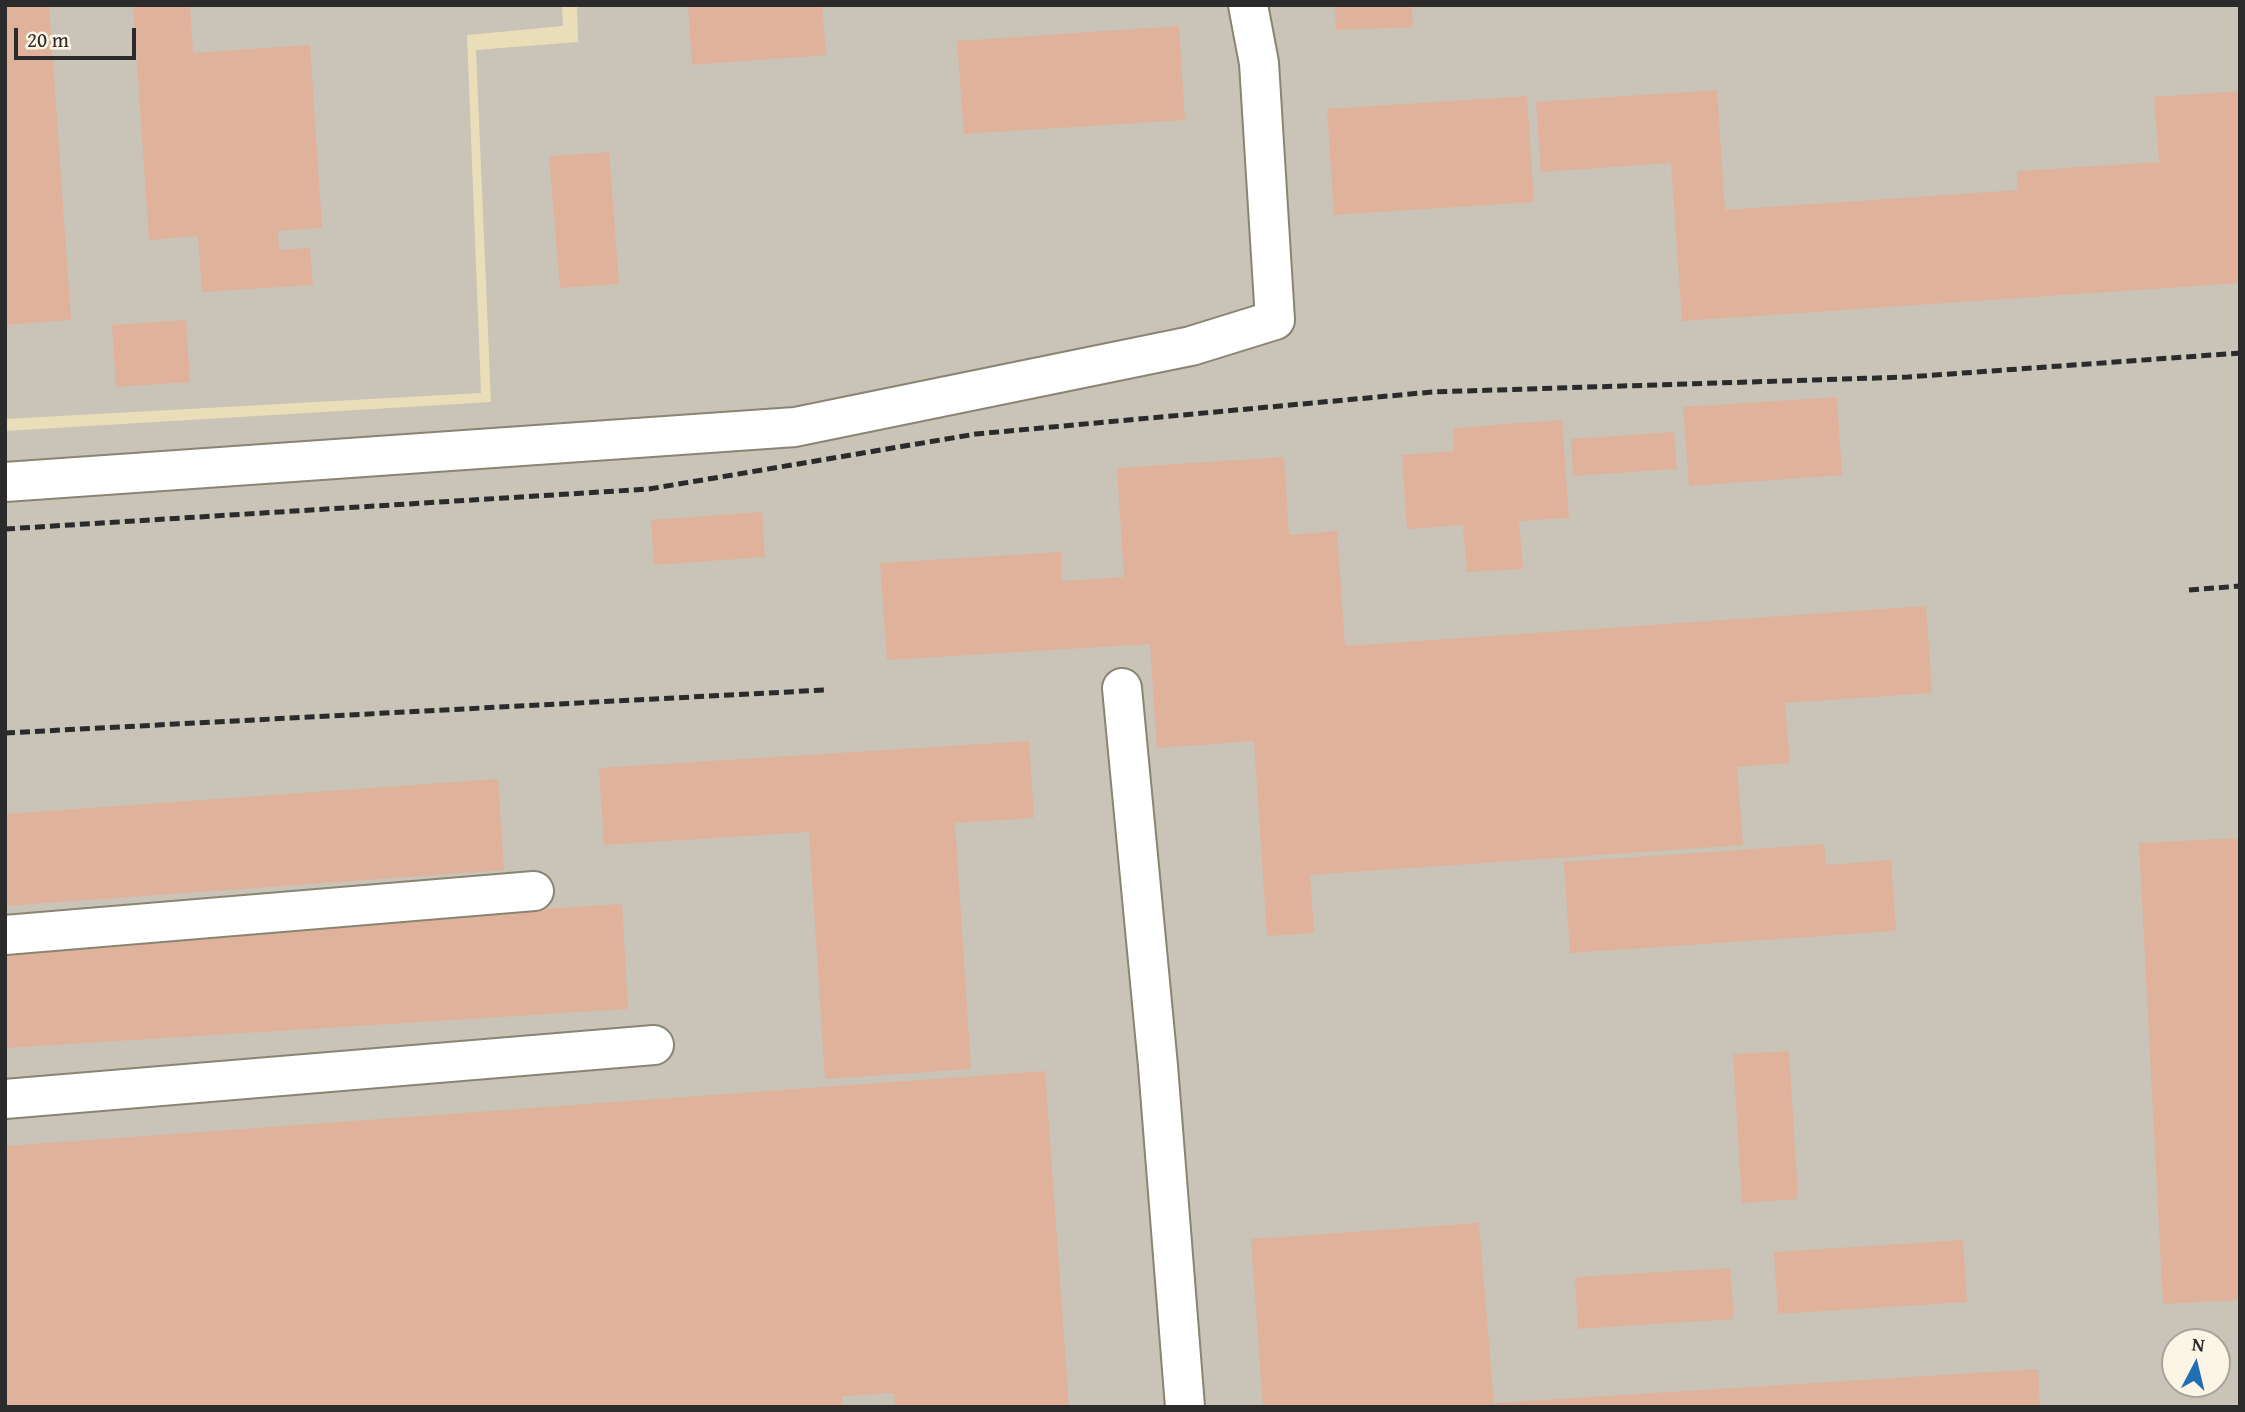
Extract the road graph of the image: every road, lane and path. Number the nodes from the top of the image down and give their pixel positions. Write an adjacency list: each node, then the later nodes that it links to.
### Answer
1 (1248, 5): 2 (lane)
2 (5, 482)
3 (1122, 688): 8 (lane)
4 (534, 891): 5 (lane)
5 (5, 936)
6 (654, 1045): 7 (lane)
7 (5, 1099)
8 (1185, 1407)

